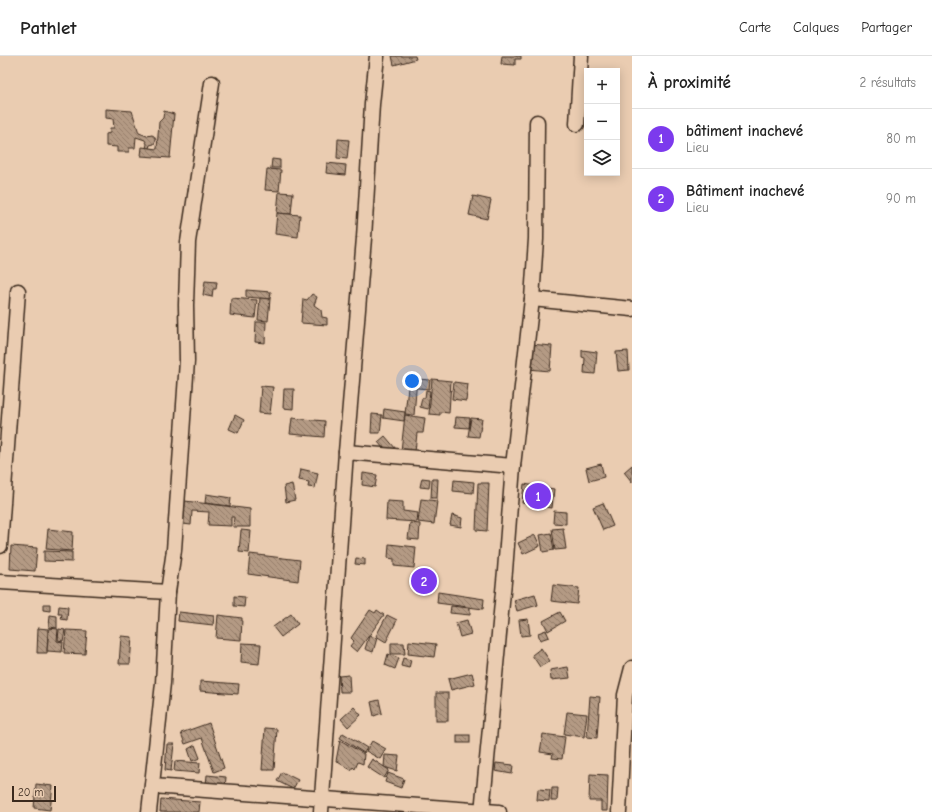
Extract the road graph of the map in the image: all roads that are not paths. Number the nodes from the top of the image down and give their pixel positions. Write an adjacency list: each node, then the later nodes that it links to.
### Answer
1 (377, 56): 9 (street)
2 (581, 56): 5 (street)
3 (212, 83): 13 (street)
4 (537, 122): 7 (street)
5 (578, 124)
6 (18, 291): 11 (street)
7 (532, 299): 8 (street); 10 (street)
8 (632, 309)
9 (346, 452): 10 (street); 16 (street)
10 (513, 466): 17 (street)
11 (0, 546)
12 (0, 582): 13 (street)
13 (168, 592): 15 (street)
14 (632, 668): 20 (street)
15 (153, 786): 16 (street); 18 (street)
16 (321, 805): 17 (street)
17 (482, 811): 19 (street)
18 (149, 812)
19 (499, 812)
20 (619, 812)

